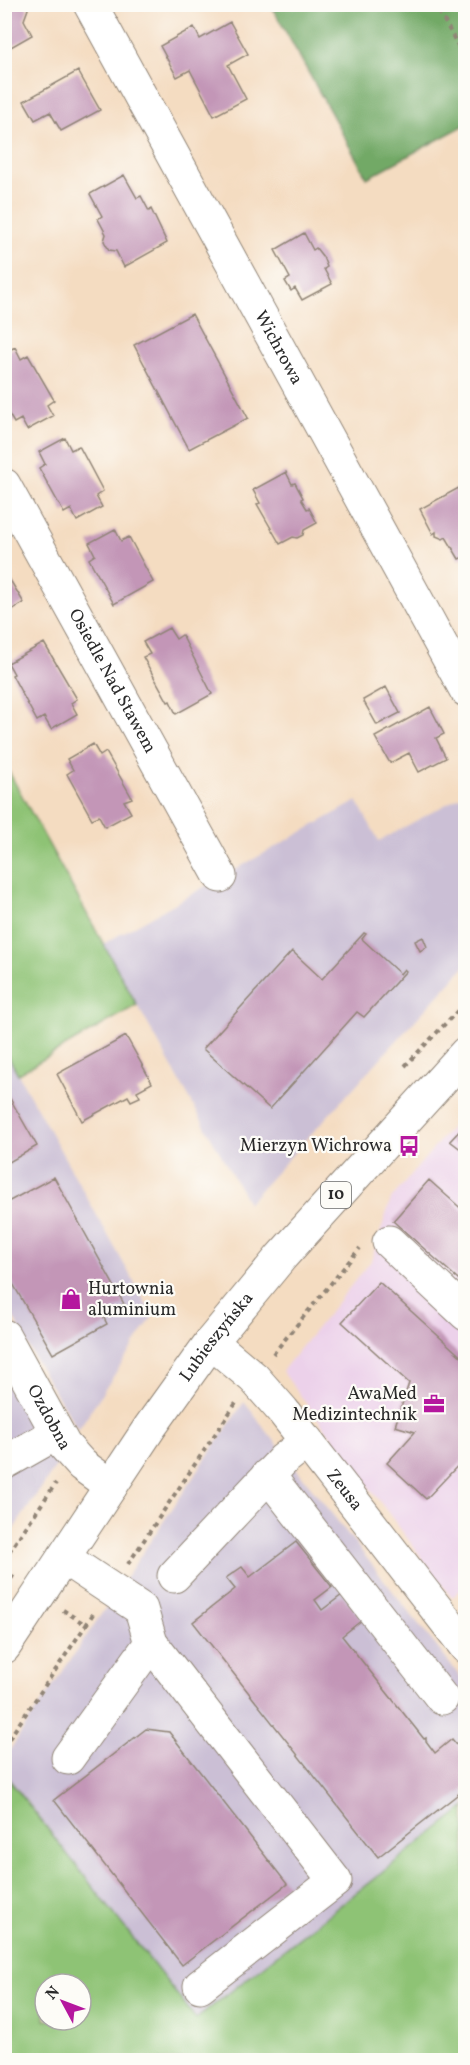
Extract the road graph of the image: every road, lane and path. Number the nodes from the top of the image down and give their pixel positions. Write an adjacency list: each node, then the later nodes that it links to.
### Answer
1 (90, 4): 5 (street, Wichrowa)
2 (435, 4): 3 (path)
3 (465, 60)
4 (4, 485): 6 (street, Osiedle Nad Stawem)
5 (465, 690)
6 (220, 876)
7 (465, 1002): 9 (path)
8 (465, 1053): 13 (street, Lubieszyńska / 10)
9 (405, 1066)
10 (389, 1242): 11 (street)
11 (465, 1314)
12 (4, 1335): 15 (street, Ozdobna)
13 (211, 1342): 14 (street, Zeusa); 18 (street, Lubieszyńska / 10)
14 (307, 1441): 17 (street); 25 (street, Zeusa)
15 (66, 1445): 16 (street); 18 (street, Ozdobna); 20 (path)
16 (4, 1463)
17 (268, 1475): 21 (street); 26 (street)
18 (111, 1486): 19 (street, Lubieszyńska / 10)
19 (64, 1557): 23 (street); 24 (street, Lubieszyńska / 10)
20 (4, 1558)
21 (174, 1576)
22 (86, 1625): 27 (path)
23 (151, 1643): 28 (street); 29 (street)
24 (4, 1647)
25 (465, 1647)
26 (442, 1698)
27 (4, 1746)
28 (68, 1758)
29 (200, 1986)

